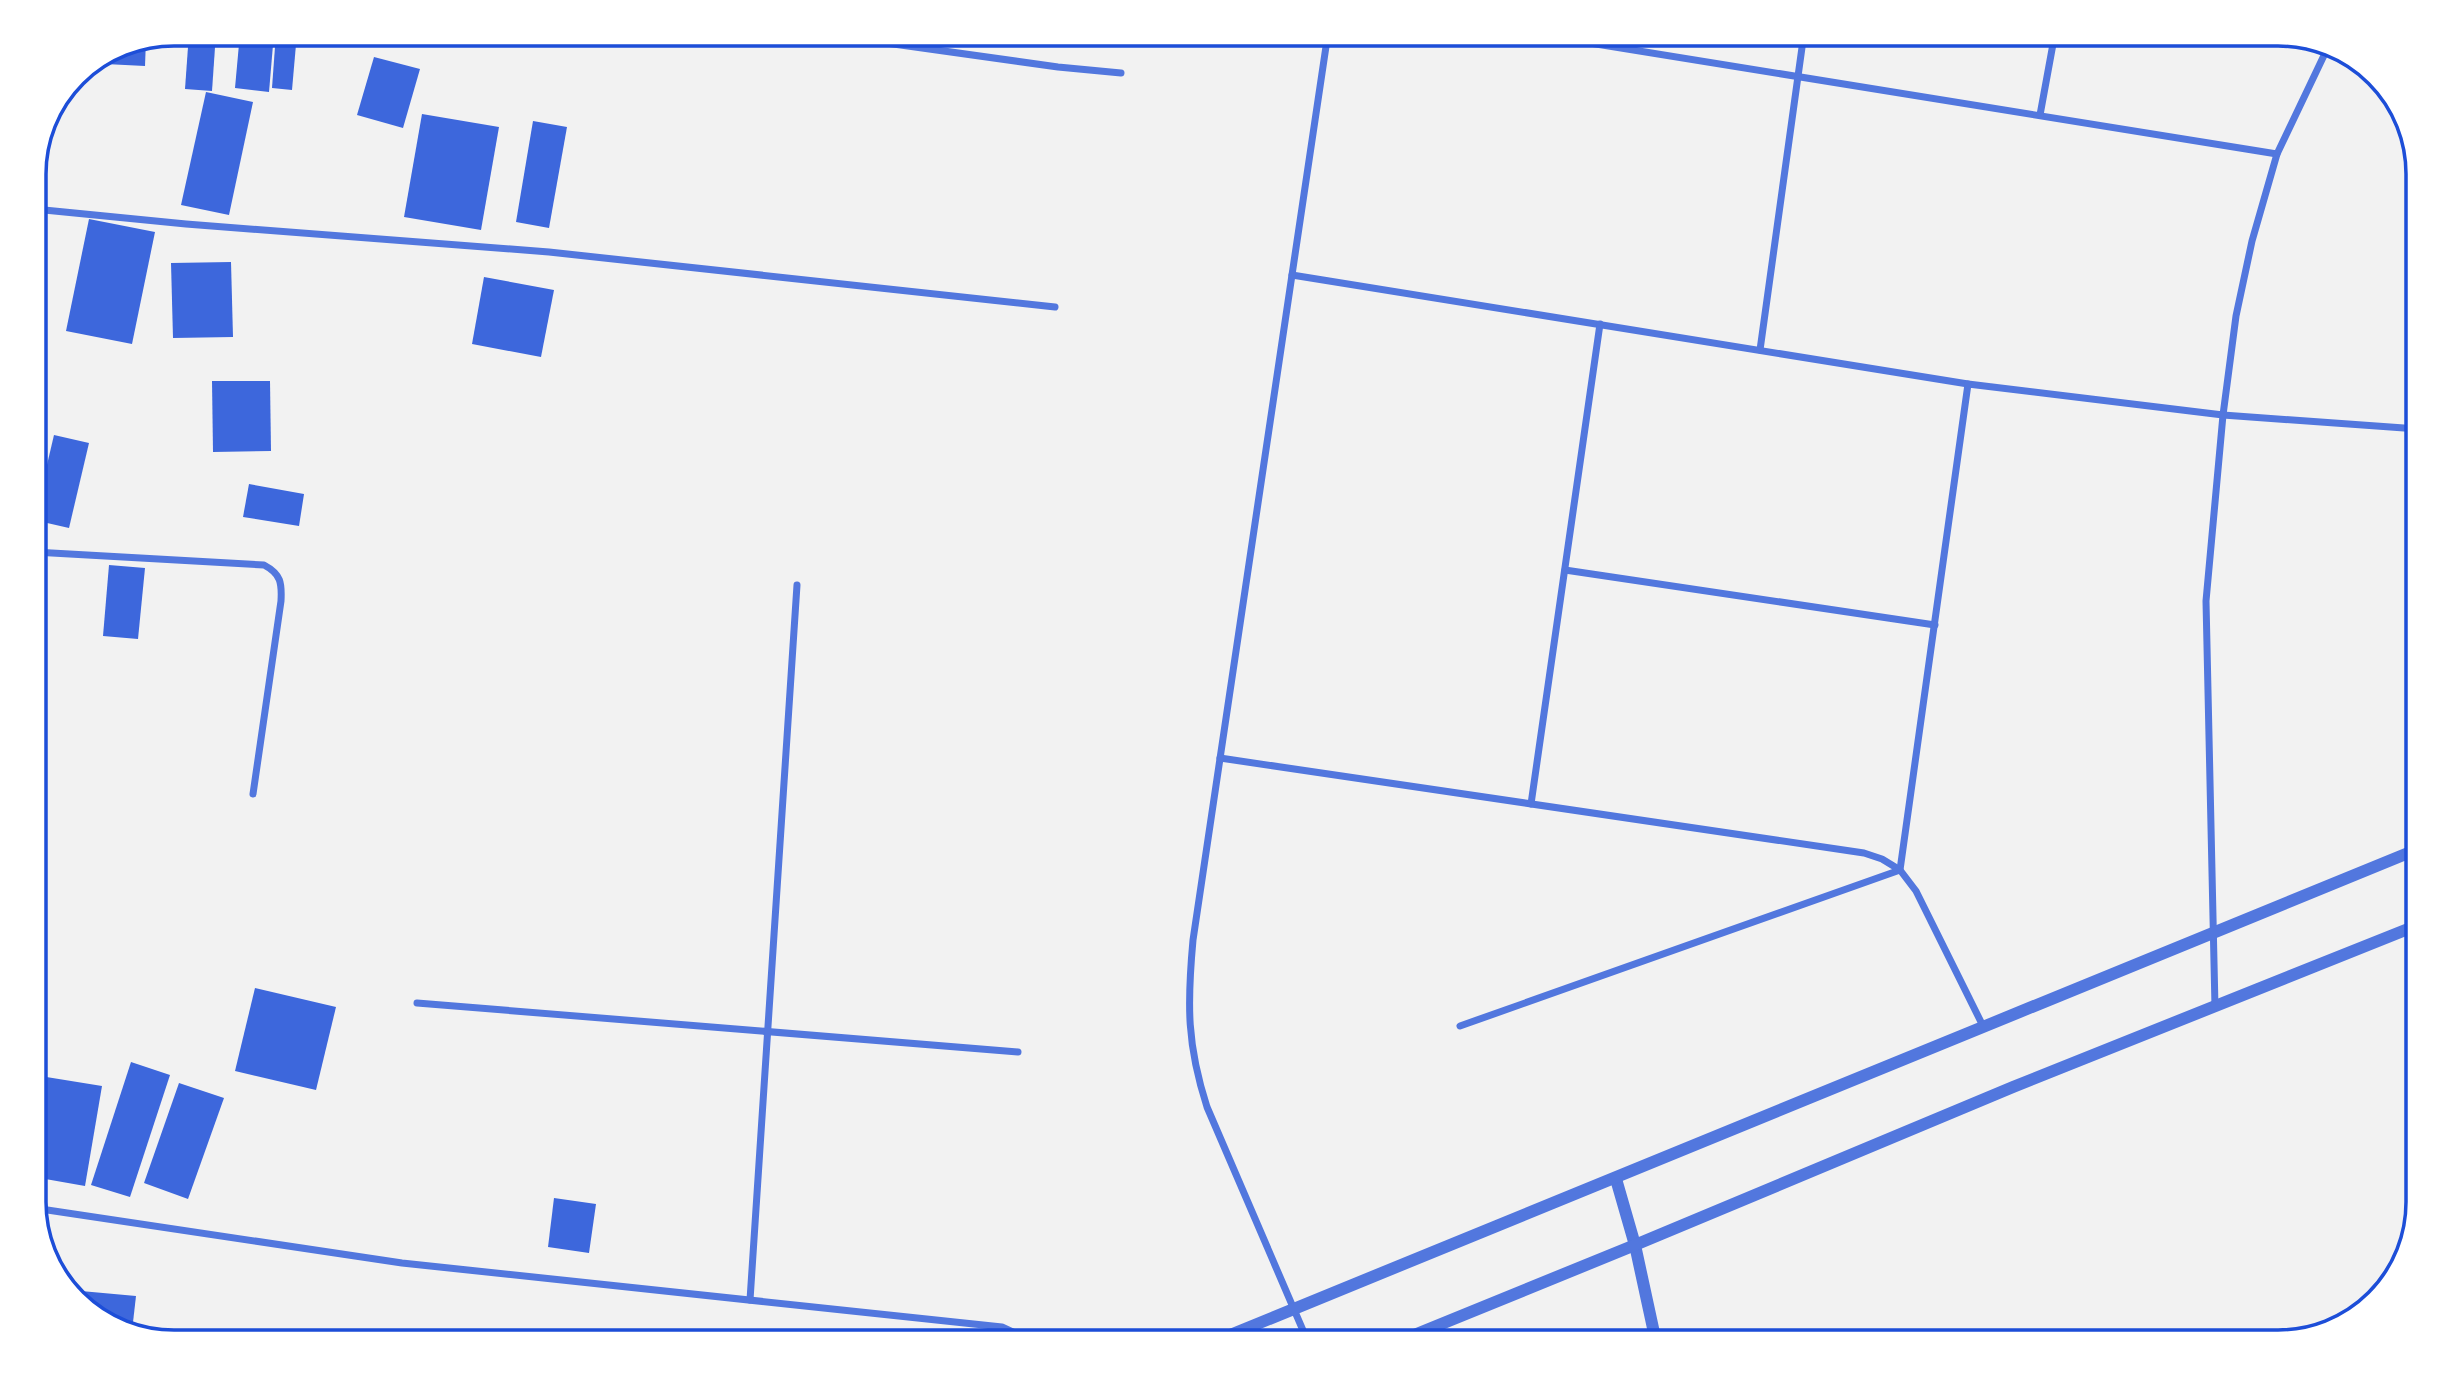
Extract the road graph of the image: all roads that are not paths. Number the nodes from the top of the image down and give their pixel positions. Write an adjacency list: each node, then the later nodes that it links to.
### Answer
1 (908, 46): 7 (street)
2 (1326, 46): 12 (street)
3 (1608, 46): 8 (street)
4 (1802, 46): 8 (street)
5 (2053, 46): 9 (street)
6 (2324, 55): 10 (street)
7 (1121, 73)
8 (1798, 77): 9 (street); 15 (street)
9 (2040, 116): 10 (street)
10 (2277, 154): 17 (street)
11 (46, 210): 13 (street)
12 (1292, 275): 14 (street); 23 (street)
13 (1055, 307)
14 (1600, 324): 15 (street); 20 (street)
15 (1760, 350): 16 (street)
16 (1968, 384): 17 (street); 22 (street)
17 (2223, 415): 18 (street); 29 (street)
18 (2405, 428)
19 (46, 553): 24 (street)
20 (1564, 570): 22 (street); 25 (street)
21 (797, 585): 34 (street)
22 (1935, 625): 27 (street)
23 (1220, 758): 25 (street); 40 (street)
24 (253, 794)
25 (1531, 804): 27 (street)
26 (2406, 854): 29 (street)
27 (1900, 870): 32 (street); 33 (street)
28 (2406, 930): 31 (street)
29 (2213, 934): 31 (street); 33 (street)
30 (417, 1003): 34 (street)
31 (2215, 1006): 38 (street)
32 (1461, 1026)
33 (1984, 1028): 36 (street)
34 (768, 1033): 35 (street); 39 (street)
35 (1018, 1052)
36 (1616, 1179): 38 (street); 40 (street)
37 (46, 1210): 39 (street)
38 (1635, 1245): 44 (street); 45 (street)
39 (750, 1300): 41 (street)
40 (1294, 1308): 42 (street); 43 (street)
41 (1008, 1330)
42 (1242, 1330)
43 (1303, 1330)
44 (1426, 1330)
45 (1653, 1330)

